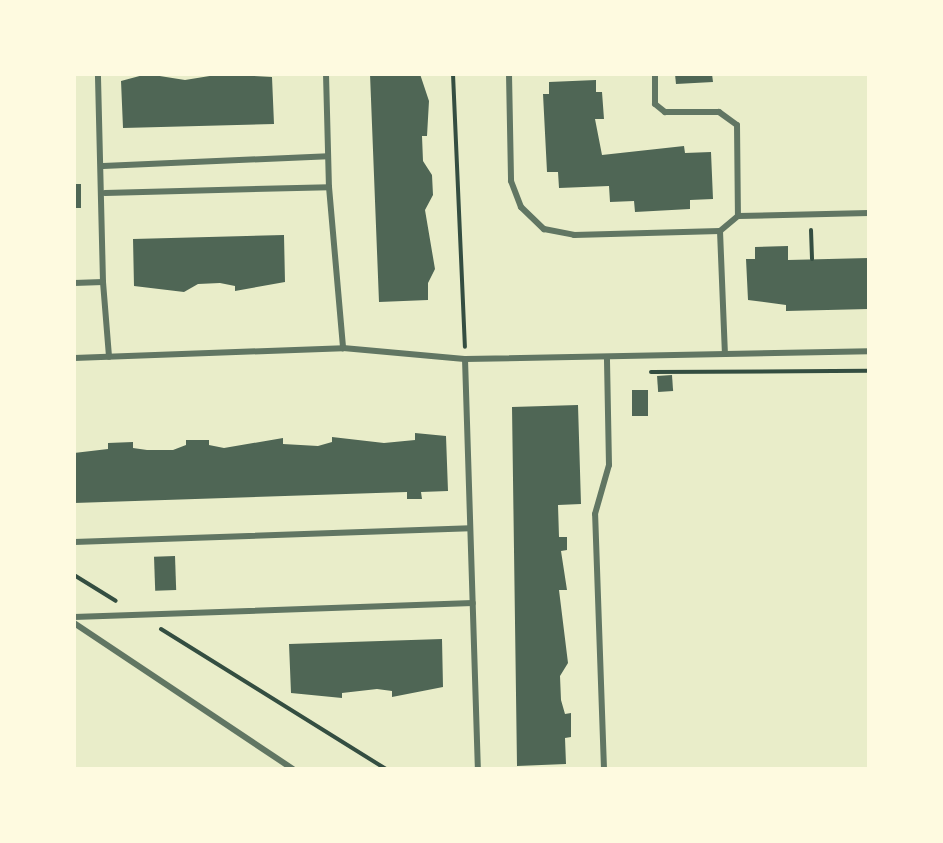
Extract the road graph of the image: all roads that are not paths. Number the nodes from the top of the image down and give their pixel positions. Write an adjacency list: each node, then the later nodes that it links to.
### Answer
1 (98, 74): 6 (lane)
2 (326, 74): 5 (lane)
3 (509, 74): 11 (lane)
4 (655, 74): 10 (lane)
5 (328, 156): 6 (lane); 7 (lane)
6 (103, 166): 8 (lane)
7 (329, 187): 8 (lane); 14 (lane)
8 (105, 193): 12 (lane)
9 (869, 213): 10 (lane)
10 (738, 216): 11 (lane)
11 (720, 231): 16 (lane)
12 (103, 282): 13 (lane); 17 (lane)
13 (74, 283)
14 (343, 348): 17 (lane); 20 (lane)
15 (869, 351): 16 (lane)
16 (725, 354): 18 (lane)
17 (109, 357): 19 (lane)
18 (607, 357): 20 (lane); 28 (lane)
19 (74, 358)
20 (465, 359): 21 (lane)
21 (470, 528): 22 (lane); 23 (lane)
22 (74, 542)
23 (473, 603): 24 (lane); 27 (lane)
24 (74, 617)
25 (74, 623): 26 (lane)
26 (293, 769)
27 (478, 769)
28 (604, 769)

